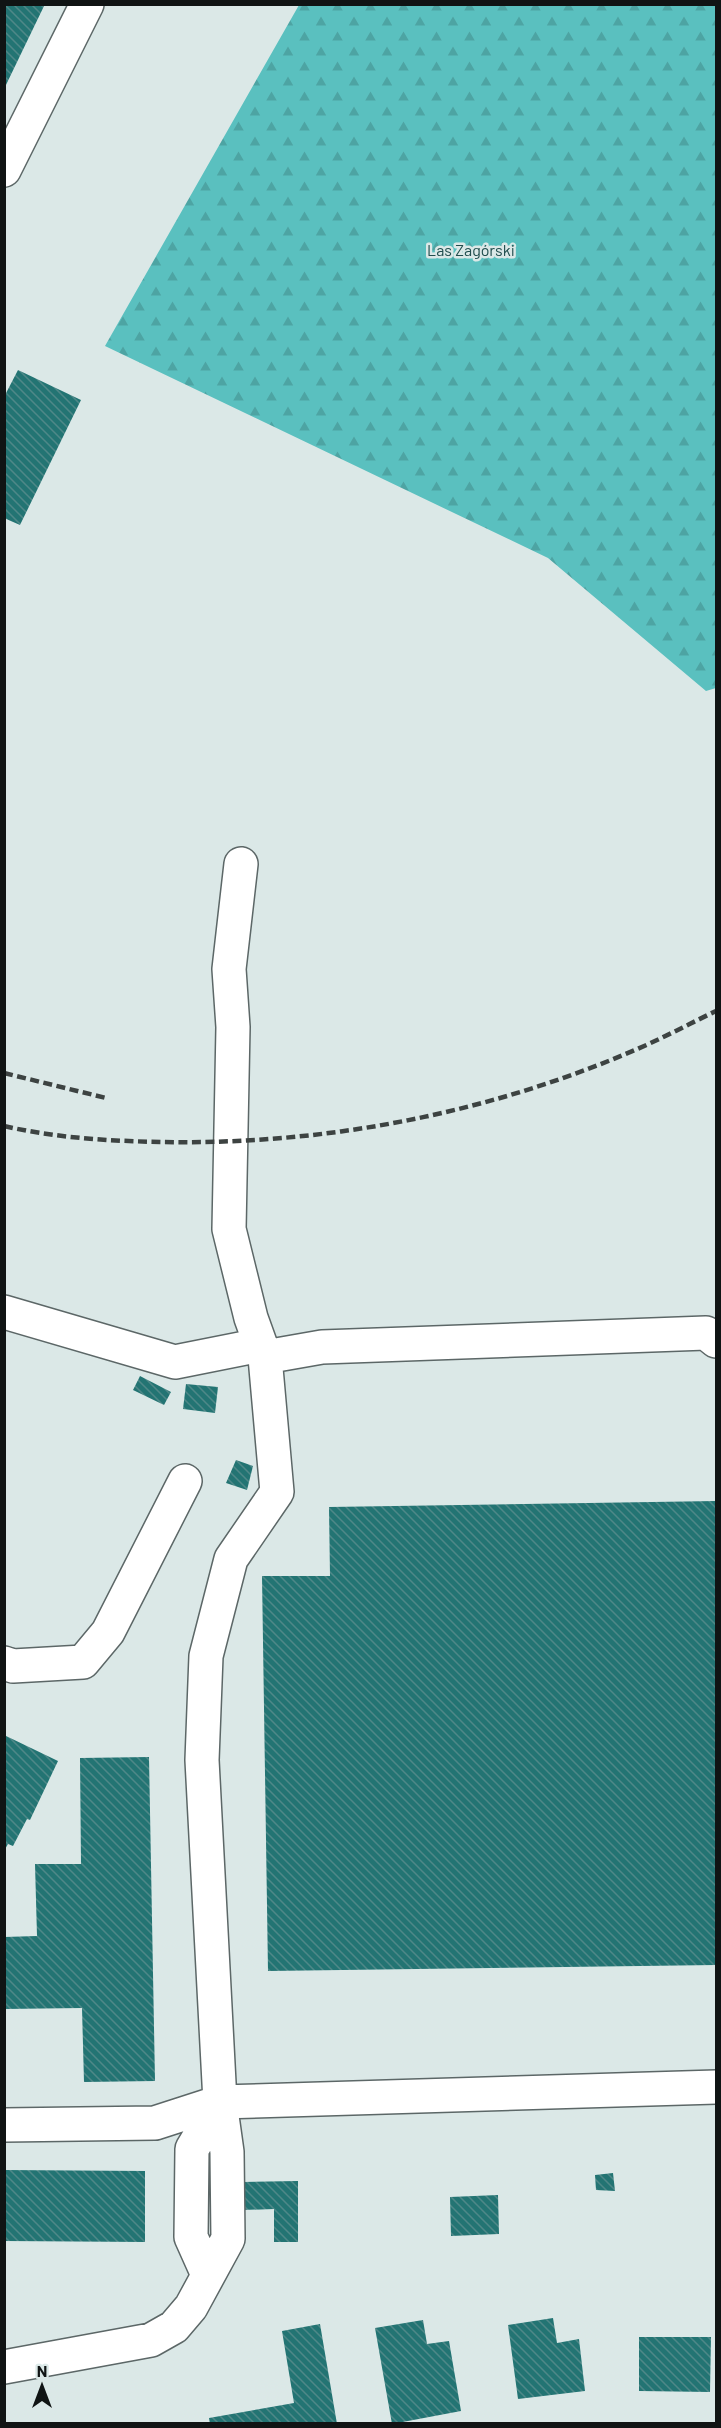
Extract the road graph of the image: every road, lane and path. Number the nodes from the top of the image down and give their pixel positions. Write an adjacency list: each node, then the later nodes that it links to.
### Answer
1 (87, 4): 2 (lane)
2 (4, 170)
3 (241, 864): 6 (lane)
4 (4, 1312): 6 (lane)
5 (717, 1341): 6 (lane)
6 (263, 1351): 10 (lane)
7 (184, 1481): 8 (lane)
8 (4, 1663)
9 (717, 2087): 10 (lane)
10 (220, 2102): 11 (lane); 12 (lane)
11 (4, 2125)
12 (4, 2367)

